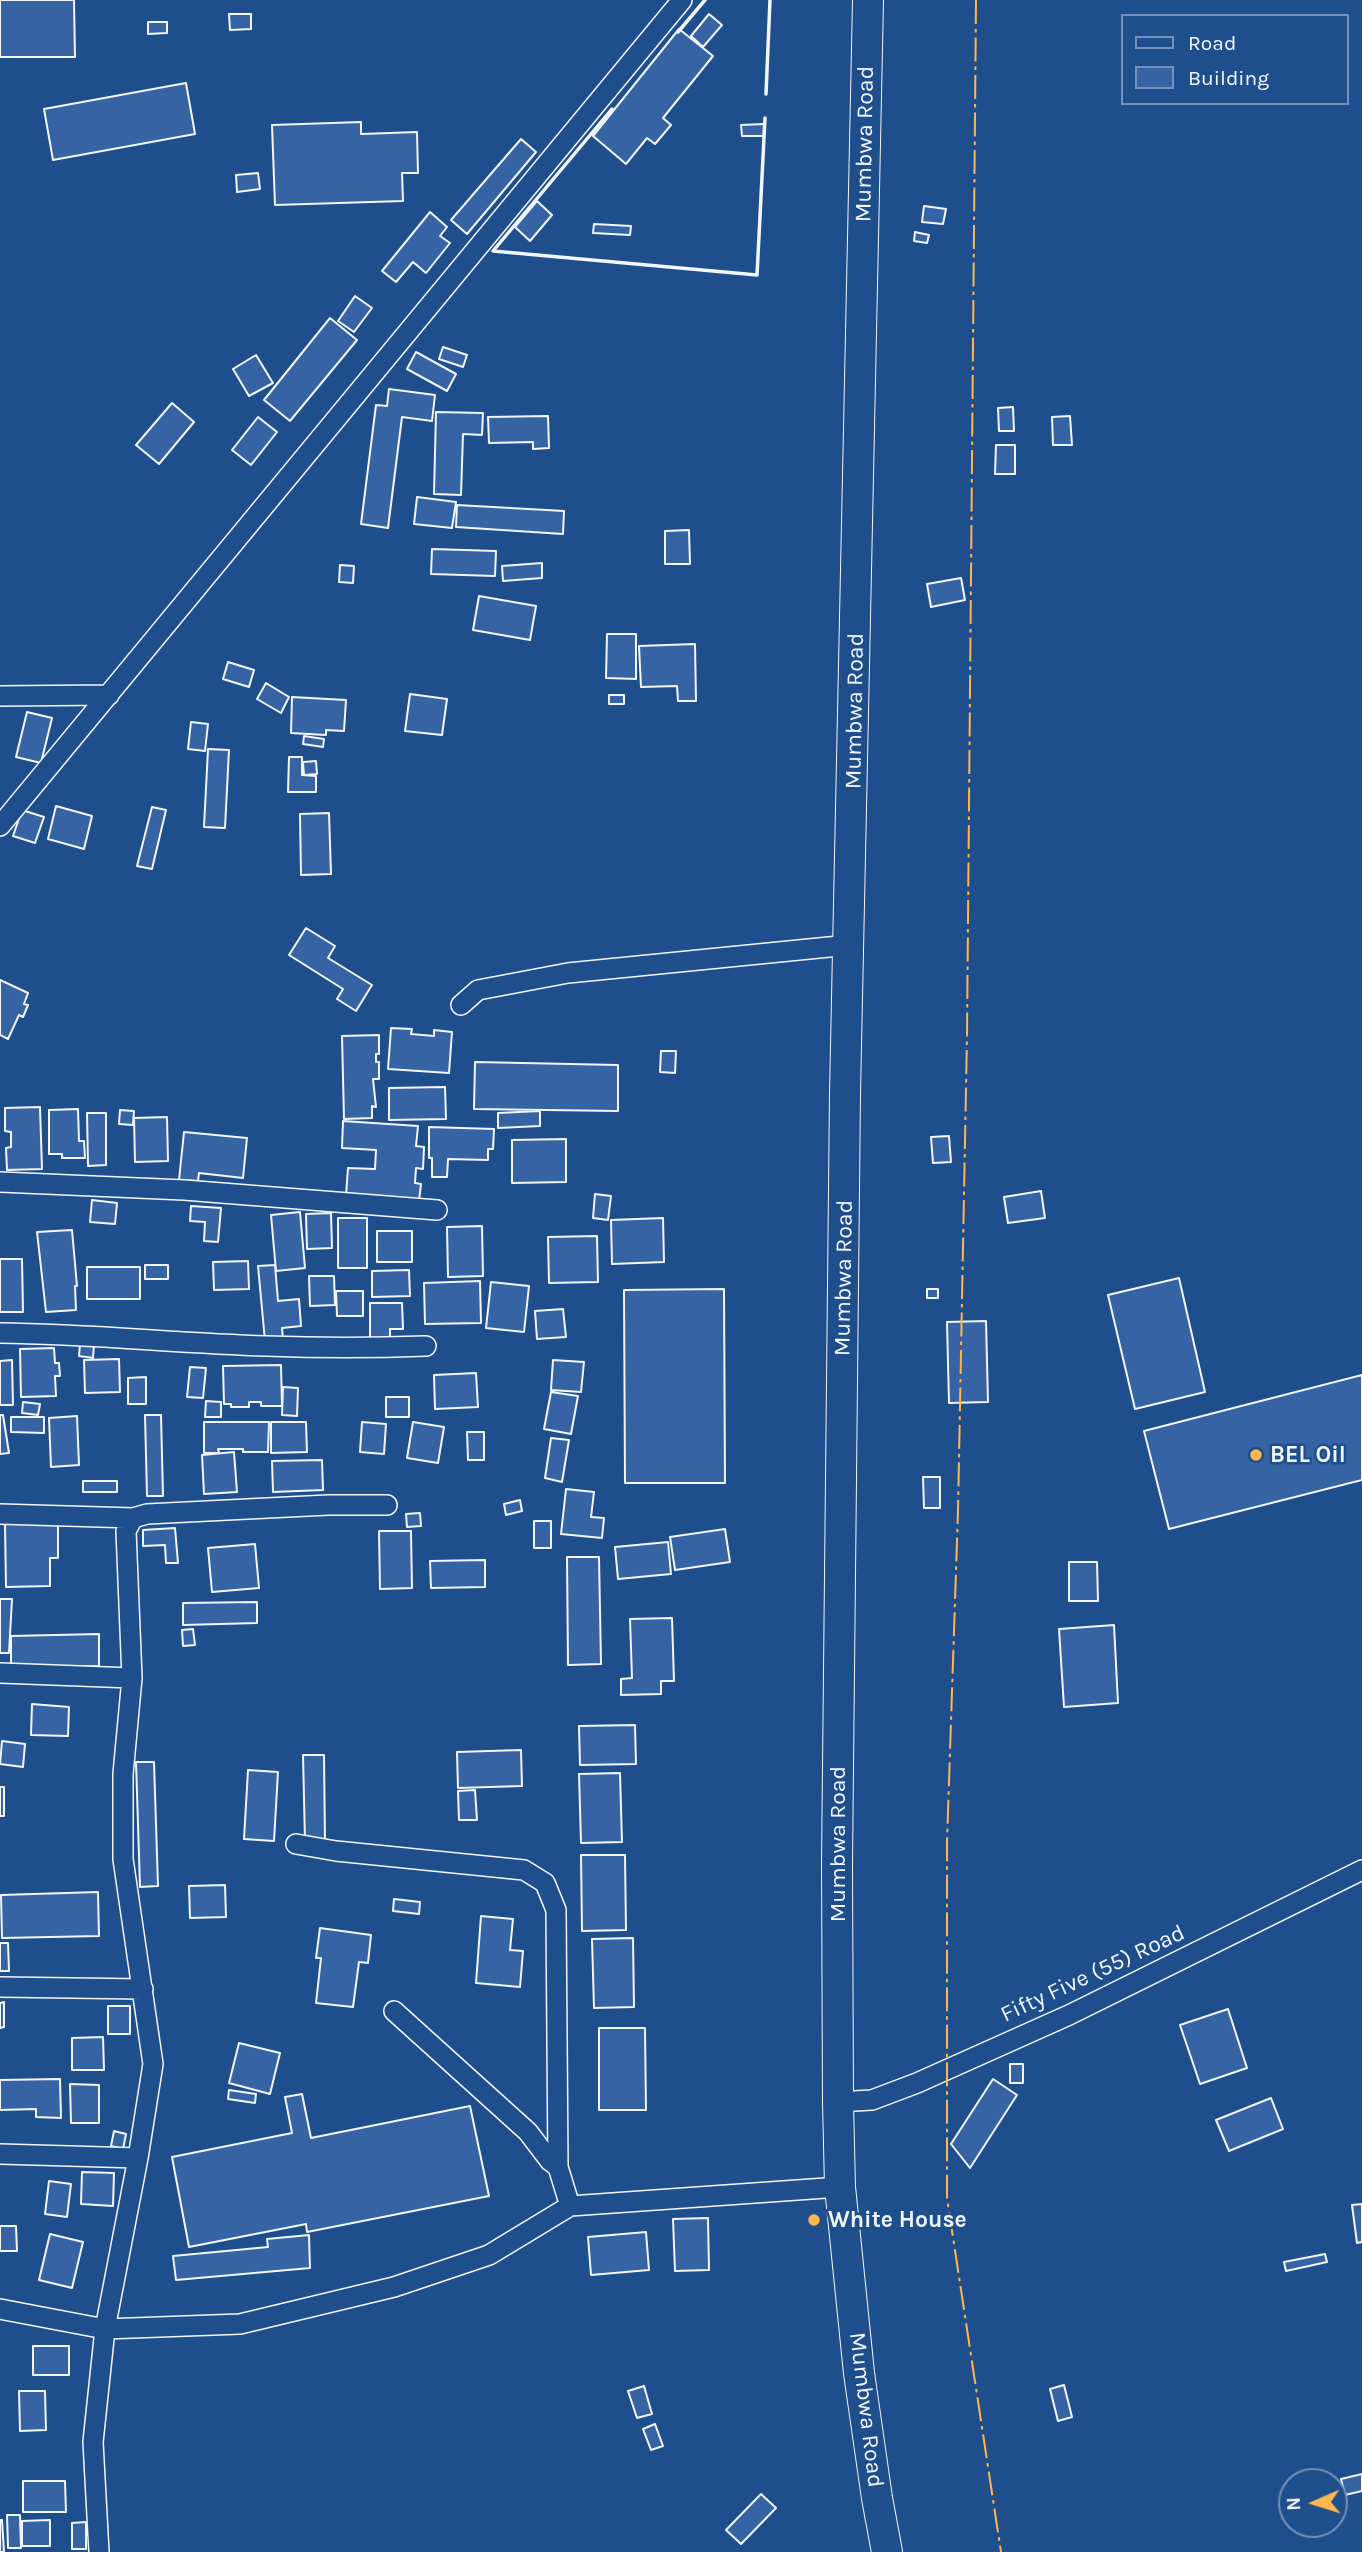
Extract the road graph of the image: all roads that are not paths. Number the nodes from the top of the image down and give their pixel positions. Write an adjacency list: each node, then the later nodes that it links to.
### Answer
1 (682, 0): 3 (street)
2 (868, 0): 6 (main road, Mumbwa Road)
3 (109, 695): 4 (street); 5 (street)
4 (0, 696)
5 (0, 826)
6 (849, 946): 7 (street); 22 (main road, Mumbwa Road)
7 (461, 1005)
8 (0, 1182): 9 (street)
9 (437, 1210)
10 (0, 1333): 11 (street)
11 (426, 1346)
12 (387, 1504): 14 (street)
13 (0, 1514): 14 (street)
14 (133, 1518): 16 (street)
15 (0, 1673): 16 (street)
16 (132, 1678): 20 (street)
17 (296, 1844): 25 (street)
18 (1362, 1870): 22 (street, Fifty Five (55) Road)
19 (0, 1987): 20 (street)
20 (143, 1989): 24 (street)
21 (394, 2011): 25 (street)
22 (838, 2102): 26 (main road, Mumbwa Road)
23 (0, 2154): 24 (street)
24 (138, 2158): 29 (street)
25 (558, 2167): 27 (street)
26 (840, 2187): 27 (street); 31 (main road, Mumbwa Road)
27 (570, 2206): 29 (street)
28 (0, 2309): 29 (street)
29 (105, 2329): 30 (street)
30 (99, 2552)
31 (887, 2552)

